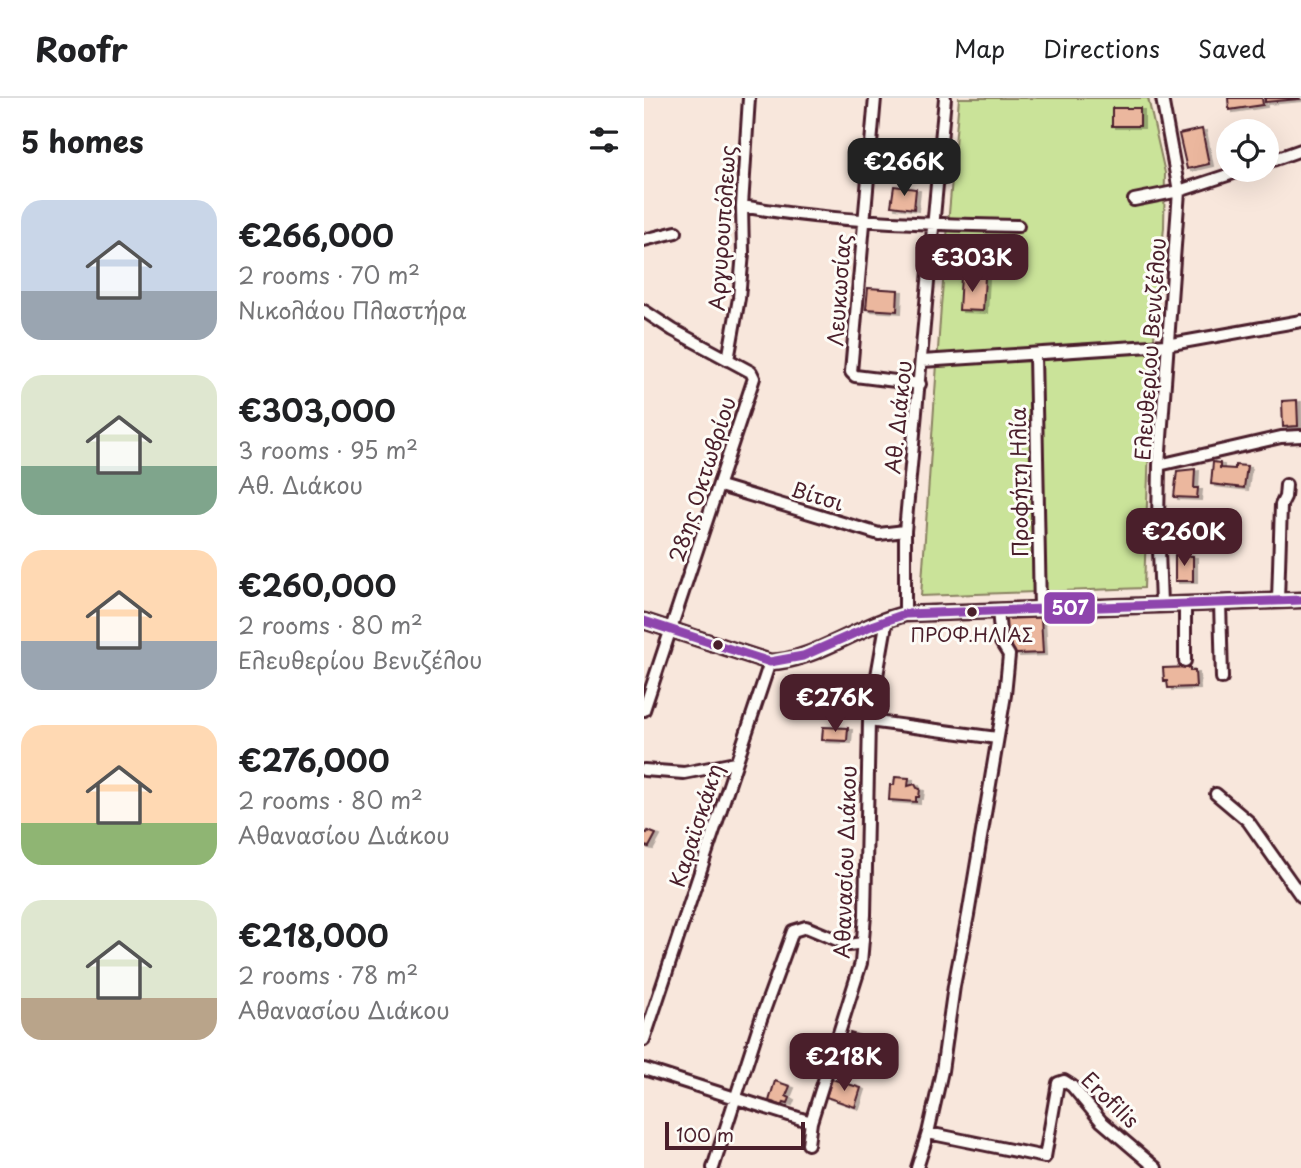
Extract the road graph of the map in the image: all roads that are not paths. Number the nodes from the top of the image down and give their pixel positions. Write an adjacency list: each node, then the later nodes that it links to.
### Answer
1 (749, 98): 10 (street, Αργυρουπόλεως)
2 (875, 98): 11 (street, Λευκωσίας)
3 (945, 98): 12 (street, Αθ. Διάκου)
4 (1162, 98): 8 (street, Ελευθερίου Βενιζέλου)
5 (1301, 150): 6 (street)
6 (1279, 158)
7 (1216, 179): 8 (street)
8 (1179, 191): 9 (street); 18 (street, Ελευθερίου Βενιζέλου)
9 (1135, 200)
10 (742, 206): 11 (street); 20 (street, Αργυρουπόλεως)
11 (863, 219): 12 (street); 22 (street, Λευκωσίας)
12 (932, 224): 13 (street); 21 (street, Αθ. Διάκου)
13 (1018, 226)
14 (676, 232): 15 (street)
15 (644, 240)
16 (644, 311): 20 (street)
17 (1301, 321): 18 (street)
18 (1167, 345): 19 (street); 24 (street, Ελευθερίου Βενιζέλου)
19 (1035, 355): 21 (street); 33 (street, Προφήτη Ηλία)
20 (728, 360): 26 (street, 28ης Οκτωβρίου)
21 (922, 361): 22 (street, Αθ. Διάκου)
22 (920, 384): 27 (street, Αθ. Διάκου)
23 (1301, 436): 24 (street)
24 (1159, 465): 31 (street, Ελευθερίου Βενιζέλου)
25 (1286, 485): 28 (street)
26 (720, 486): 27 (street, Βίτσι); 38 (street, 28ης Οκτωβρίου)
27 (905, 531): 35 (street, Αθ. Διάκου)
28 (1278, 600): 29 (street); 30 (street)
29 (1301, 600)
30 (1220, 602): 32 (street); 41 (street)
31 (1161, 604): 32 (street); 33 (street)
32 (1185, 604): 39 (street)
33 (1040, 609): 34 (street)
34 (998, 610): 35 (street); 44 (street)
35 (905, 614): 36 (street)
36 (887, 618): 40 (street); 43 (street, Αθανασίου Διάκου)
37 (644, 621): 38 (street)
38 (672, 630): 40 (street); 42 (street, 28ης Οκτωβρίου)
39 (1185, 661)
40 (770, 662): 45 (street, Καραϊσκάκη)
41 (1222, 678)
42 (644, 710)
43 (869, 722): 44 (street); 49 (street, Αθανασίου Διάκου)
44 (997, 738): 54 (street)
45 (735, 763): 46 (street); 50 (street, Καραϊσκάκη)
46 (644, 770)
47 (1216, 794): 48 (street)
48 (1301, 896)
49 (862, 943): 52 (street); 53 (street, Αθανασίου Διάκου)
50 (644, 1040)
51 (644, 1069): 52 (street)
52 (736, 1098): 53 (street); 56 (street)
53 (811, 1122): 55 (street, Αθανασίου Διάκου)
54 (929, 1133): 57 (street); 58 (street, Erofilis)
55 (808, 1144)
56 (713, 1168)
57 (917, 1168)
58 (1156, 1168)

